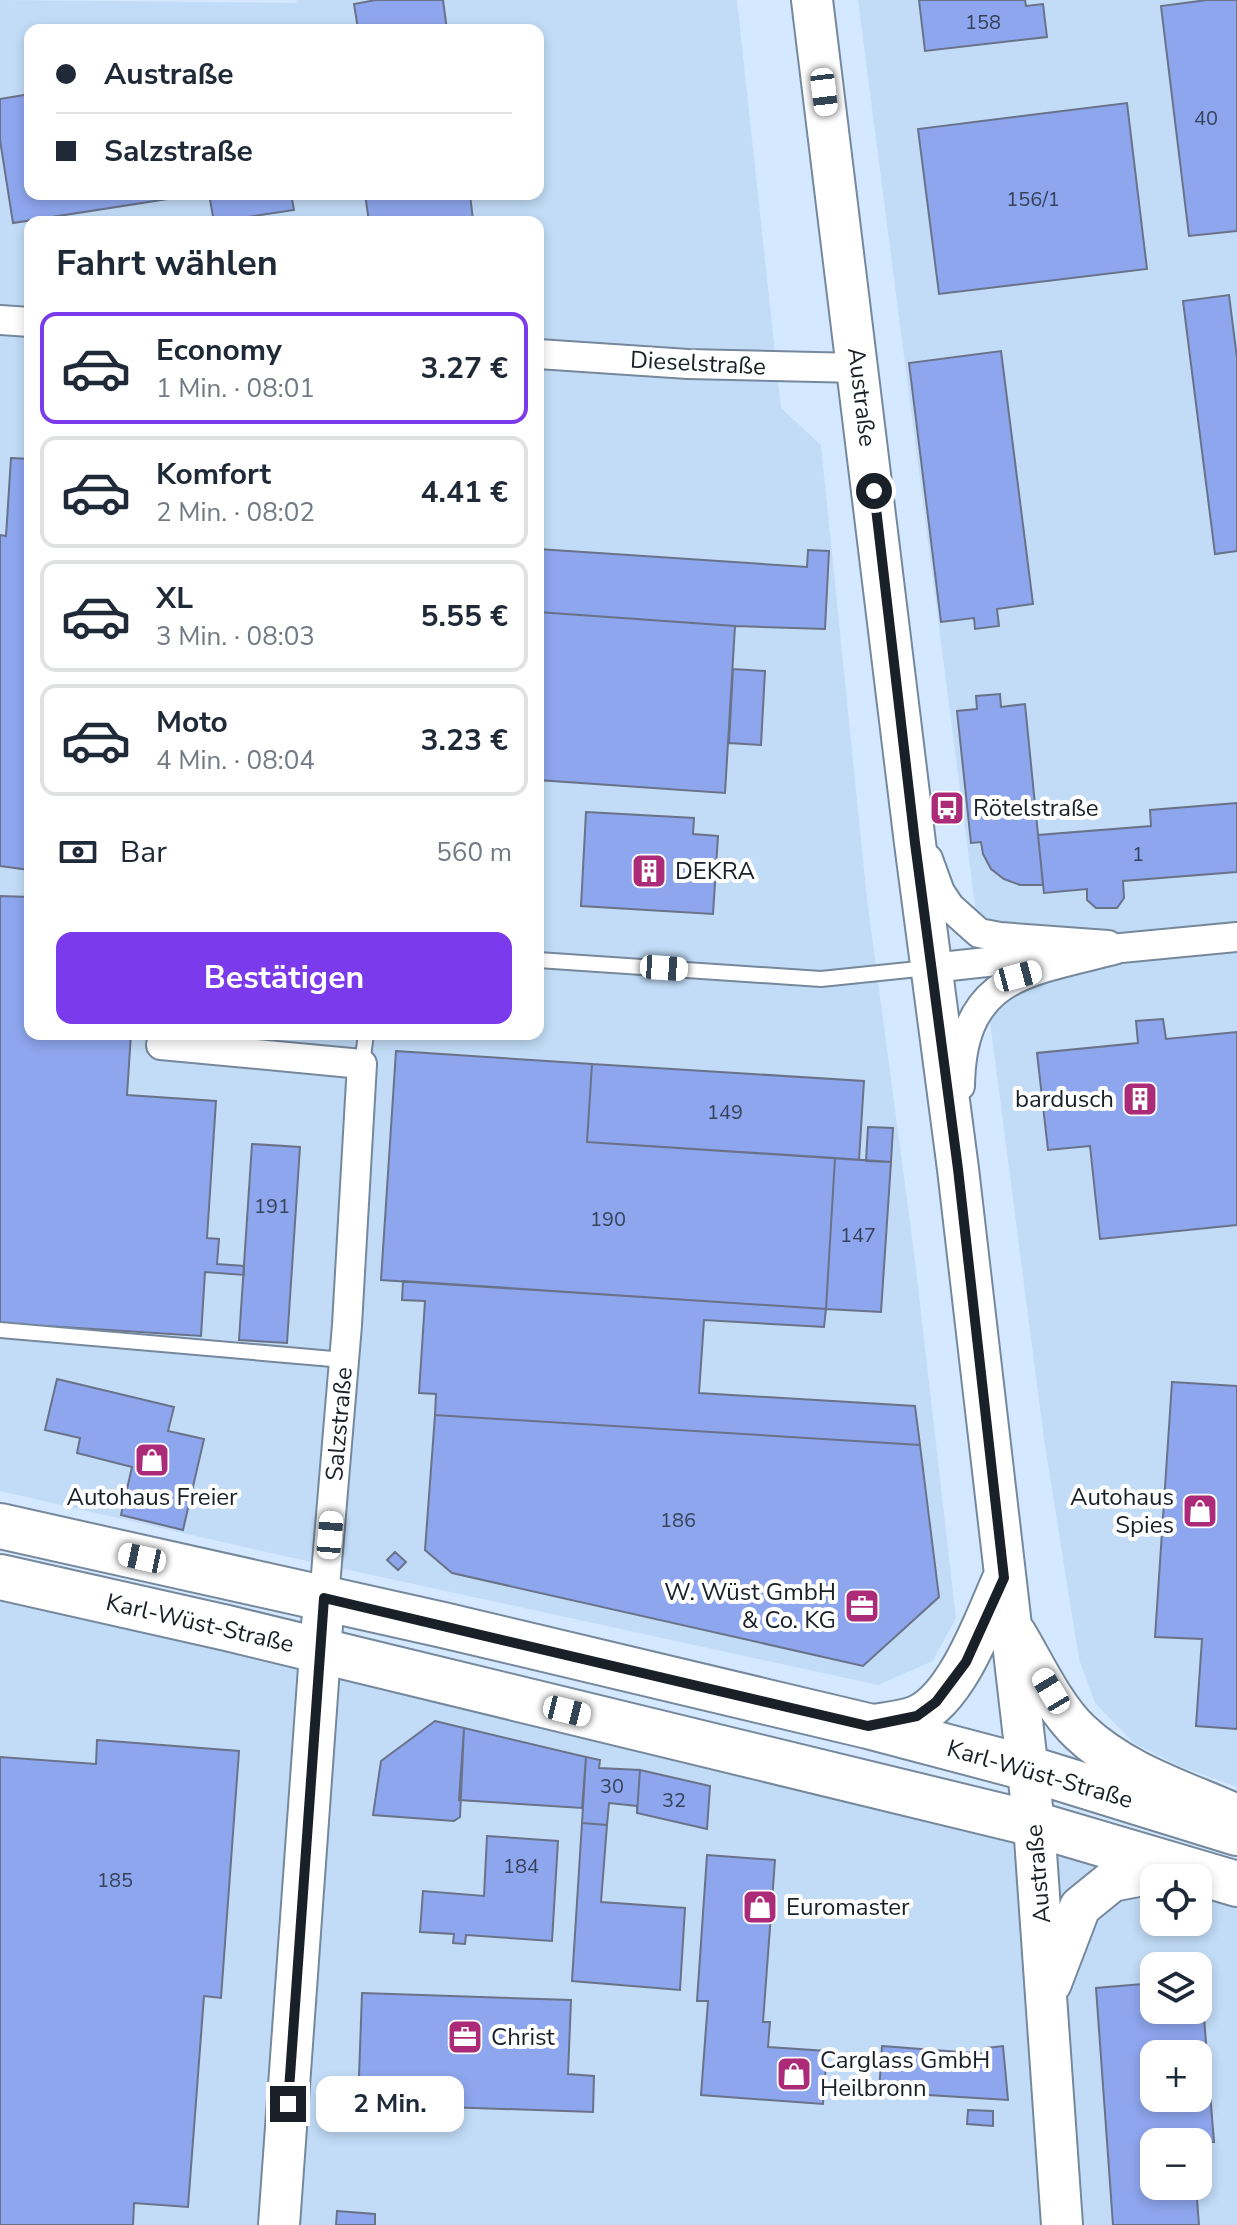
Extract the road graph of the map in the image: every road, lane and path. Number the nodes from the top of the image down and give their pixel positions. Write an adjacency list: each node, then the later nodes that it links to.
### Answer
1 (812, 0): 5 (main road, Austraße)
2 (0, 320): 3 (street)
3 (24, 322)
4 (544, 354): 5 (street, Dieselstraße)
5 (859, 368): 6 (main road, Austraße)
6 (912, 813): 8 (street); 10 (main road, Austraße)
7 (1237, 937): 8 (street)
8 (1125, 948): 10 (street); 14 (street)
9 (544, 960): 10 (lane)
10 (932, 968): 14 (main road, Austraße)
11 (365, 1040): 13 (lane)
12 (161, 1045): 13 (street)
13 (362, 1064): 16 (street, Salzstraße)
14 (958, 1169): 19 (main road, Austraße)
15 (0, 1330): 16 (lane)
16 (344, 1360): 20 (street, Salzstraße)
17 (0, 1526): 20 (main road, Karl-Wüst-Straße)
18 (0, 1577): 22 (main road, Karl-Wüst-Straße)
19 (1004, 1578): 21 (main road, Austraße); 23 (main road)
20 (324, 1598): 22 (main road, Salzstraße); 23 (main road, Karl-Wüst-Straße)
21 (1008, 1622): 24 (main road, Austraße); 25 (main road)
22 (320, 1652): 26 (main road, Karl-Wüst-Straße); 33 (main road, Salzstraße)
23 (868, 1726): 24 (main road, Karl-Wüst-Straße)
24 (1027, 1768): 26 (main road, Austraße); 27 (main road, Karl-Wüst-Straße)
25 (1237, 1815)
26 (1034, 1824): 28 (main road, Karl-Wüst-Straße); 32 (main road, Austraße)
27 (1237, 1833)
28 (1174, 1864)
29 (1140, 1876): 32 (main road)
30 (1212, 1876): 31 (main road, Karl-Wüst-Straße)
31 (1237, 1884)
32 (1047, 1994): 34 (main road, Austraße)
33 (279, 2225)
34 (1062, 2225)

